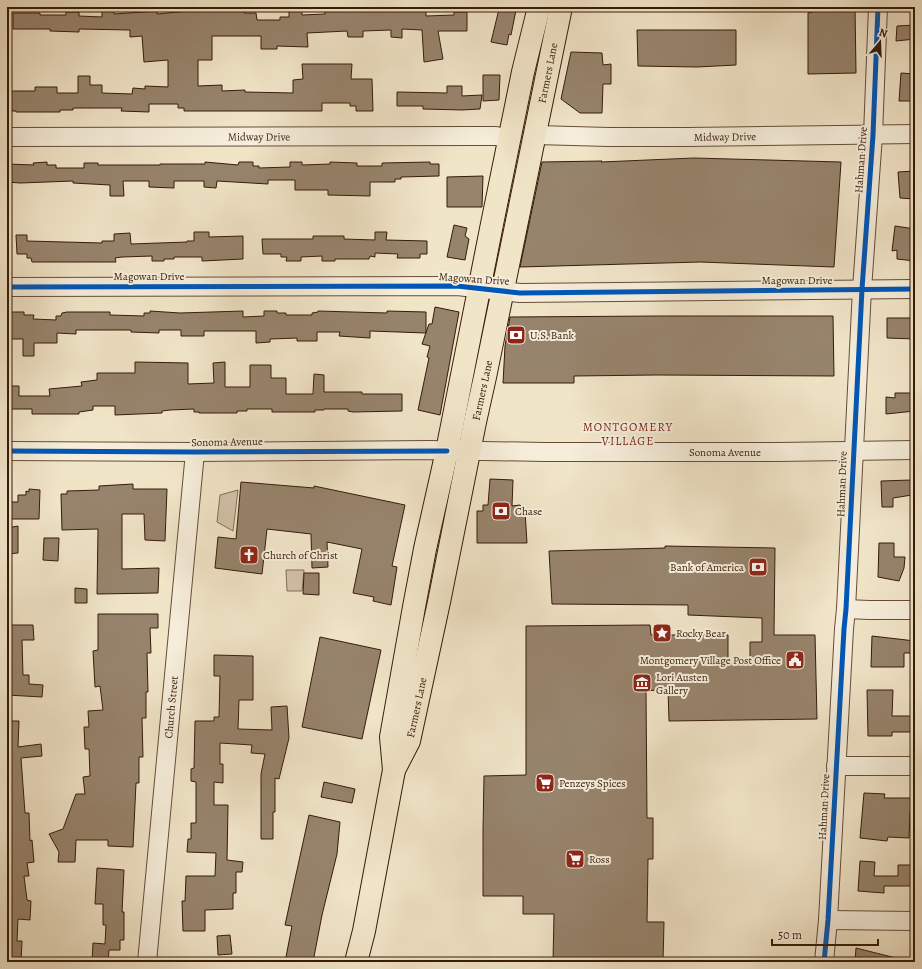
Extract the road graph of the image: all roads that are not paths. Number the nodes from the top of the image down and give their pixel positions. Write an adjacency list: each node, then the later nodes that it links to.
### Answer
1 (539, 7): 8 (main road, Farmers Lane)
2 (561, 7): 6 (main road, Farmers Lane)
3 (878, 7): 4 (street, Hahman Drive)
4 (873, 134): 5 (street, Midway Drive); 6 (street, Midway Drive); 11 (street, Hahman Drive)
5 (915, 134)
6 (536, 135): 13 (main road, Farmers Lane)
7 (7, 137): 8 (street, Midway Drive)
8 (510, 139): 10 (main road, Farmers Lane)
9 (7, 287): 10 (street, Magowan Drive)
10 (479, 288): 13 (street, Magowan Drive); 14 (main road, Farmers Lane)
11 (862, 289): 12 (street, Magowan Drive); 13 (street, Magowan Drive); 17 (street, Hahman Drive)
12 (915, 289)
13 (502, 291): 16 (main road, Farmers Lane)
14 (447, 450): 16 (street, Sonoma Avenue); 19 (street, Sonoma Avenue); 24 (main road, Farmers Lane)
15 (915, 450): 17 (street, Sonoma Avenue)
16 (469, 451): 17 (street, Sonoma Avenue); 24 (main road, Farmers Lane)
17 (854, 451): 20 (street, Hahman Drive)
18 (7, 452): 19 (street, Sonoma Avenue)
19 (195, 452): 27 (street, Church Street)
20 (846, 609): 21 (street); 22 (street, Hahman Drive)
21 (915, 610)
22 (836, 766): 23 (street); 25 (street, Hahman Drive)
23 (915, 766)
24 (394, 770): 28 (main road, Farmers Lane)
25 (828, 920): 26 (street); 29 (street, Hahman Drive)
26 (915, 920)
27 (147, 962)
28 (356, 962)
29 (824, 962)

